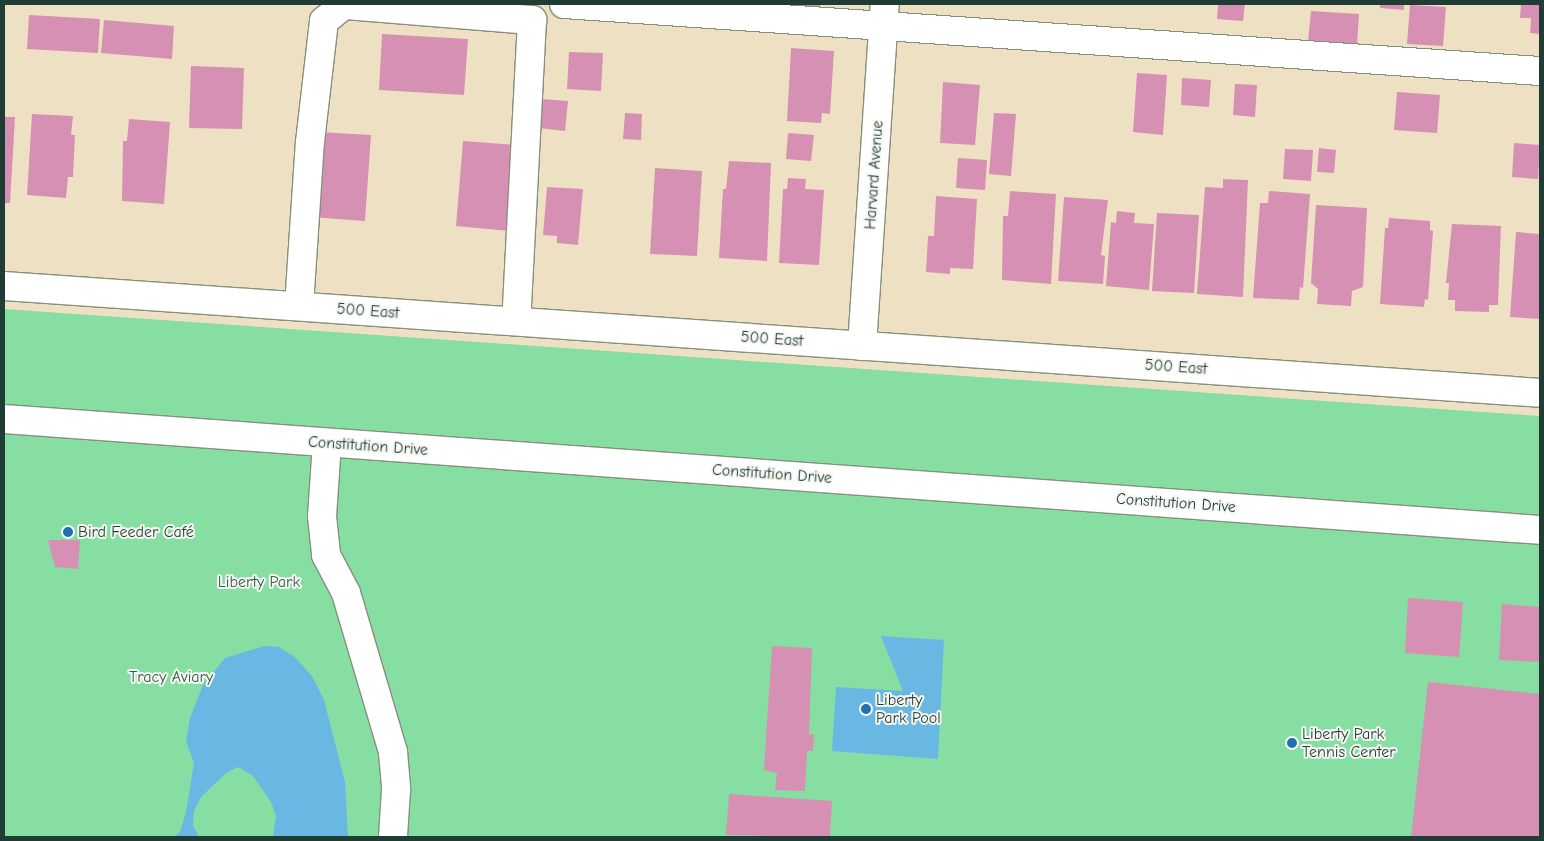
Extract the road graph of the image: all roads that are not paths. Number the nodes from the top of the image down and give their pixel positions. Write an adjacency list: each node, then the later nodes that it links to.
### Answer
1 (564, 4): 3 (street)
2 (538, 12): 6 (street); 7 (street)
3 (884, 16): 4 (street); 8 (street, Harvard Avenue)
4 (1540, 71)
5 (4, 286): 6 (street, 500 East)
6 (299, 306): 7 (street, 500 East)
7 (516, 321): 8 (street, 500 East)
8 (862, 346): 9 (street, 500 East)
9 (1540, 393)
10 (4, 419): 11 (street, Constitution Drive)
11 (327, 443): 12 (street, Constitution Drive); 13 (street)
12 (1540, 530)
13 (393, 837)

